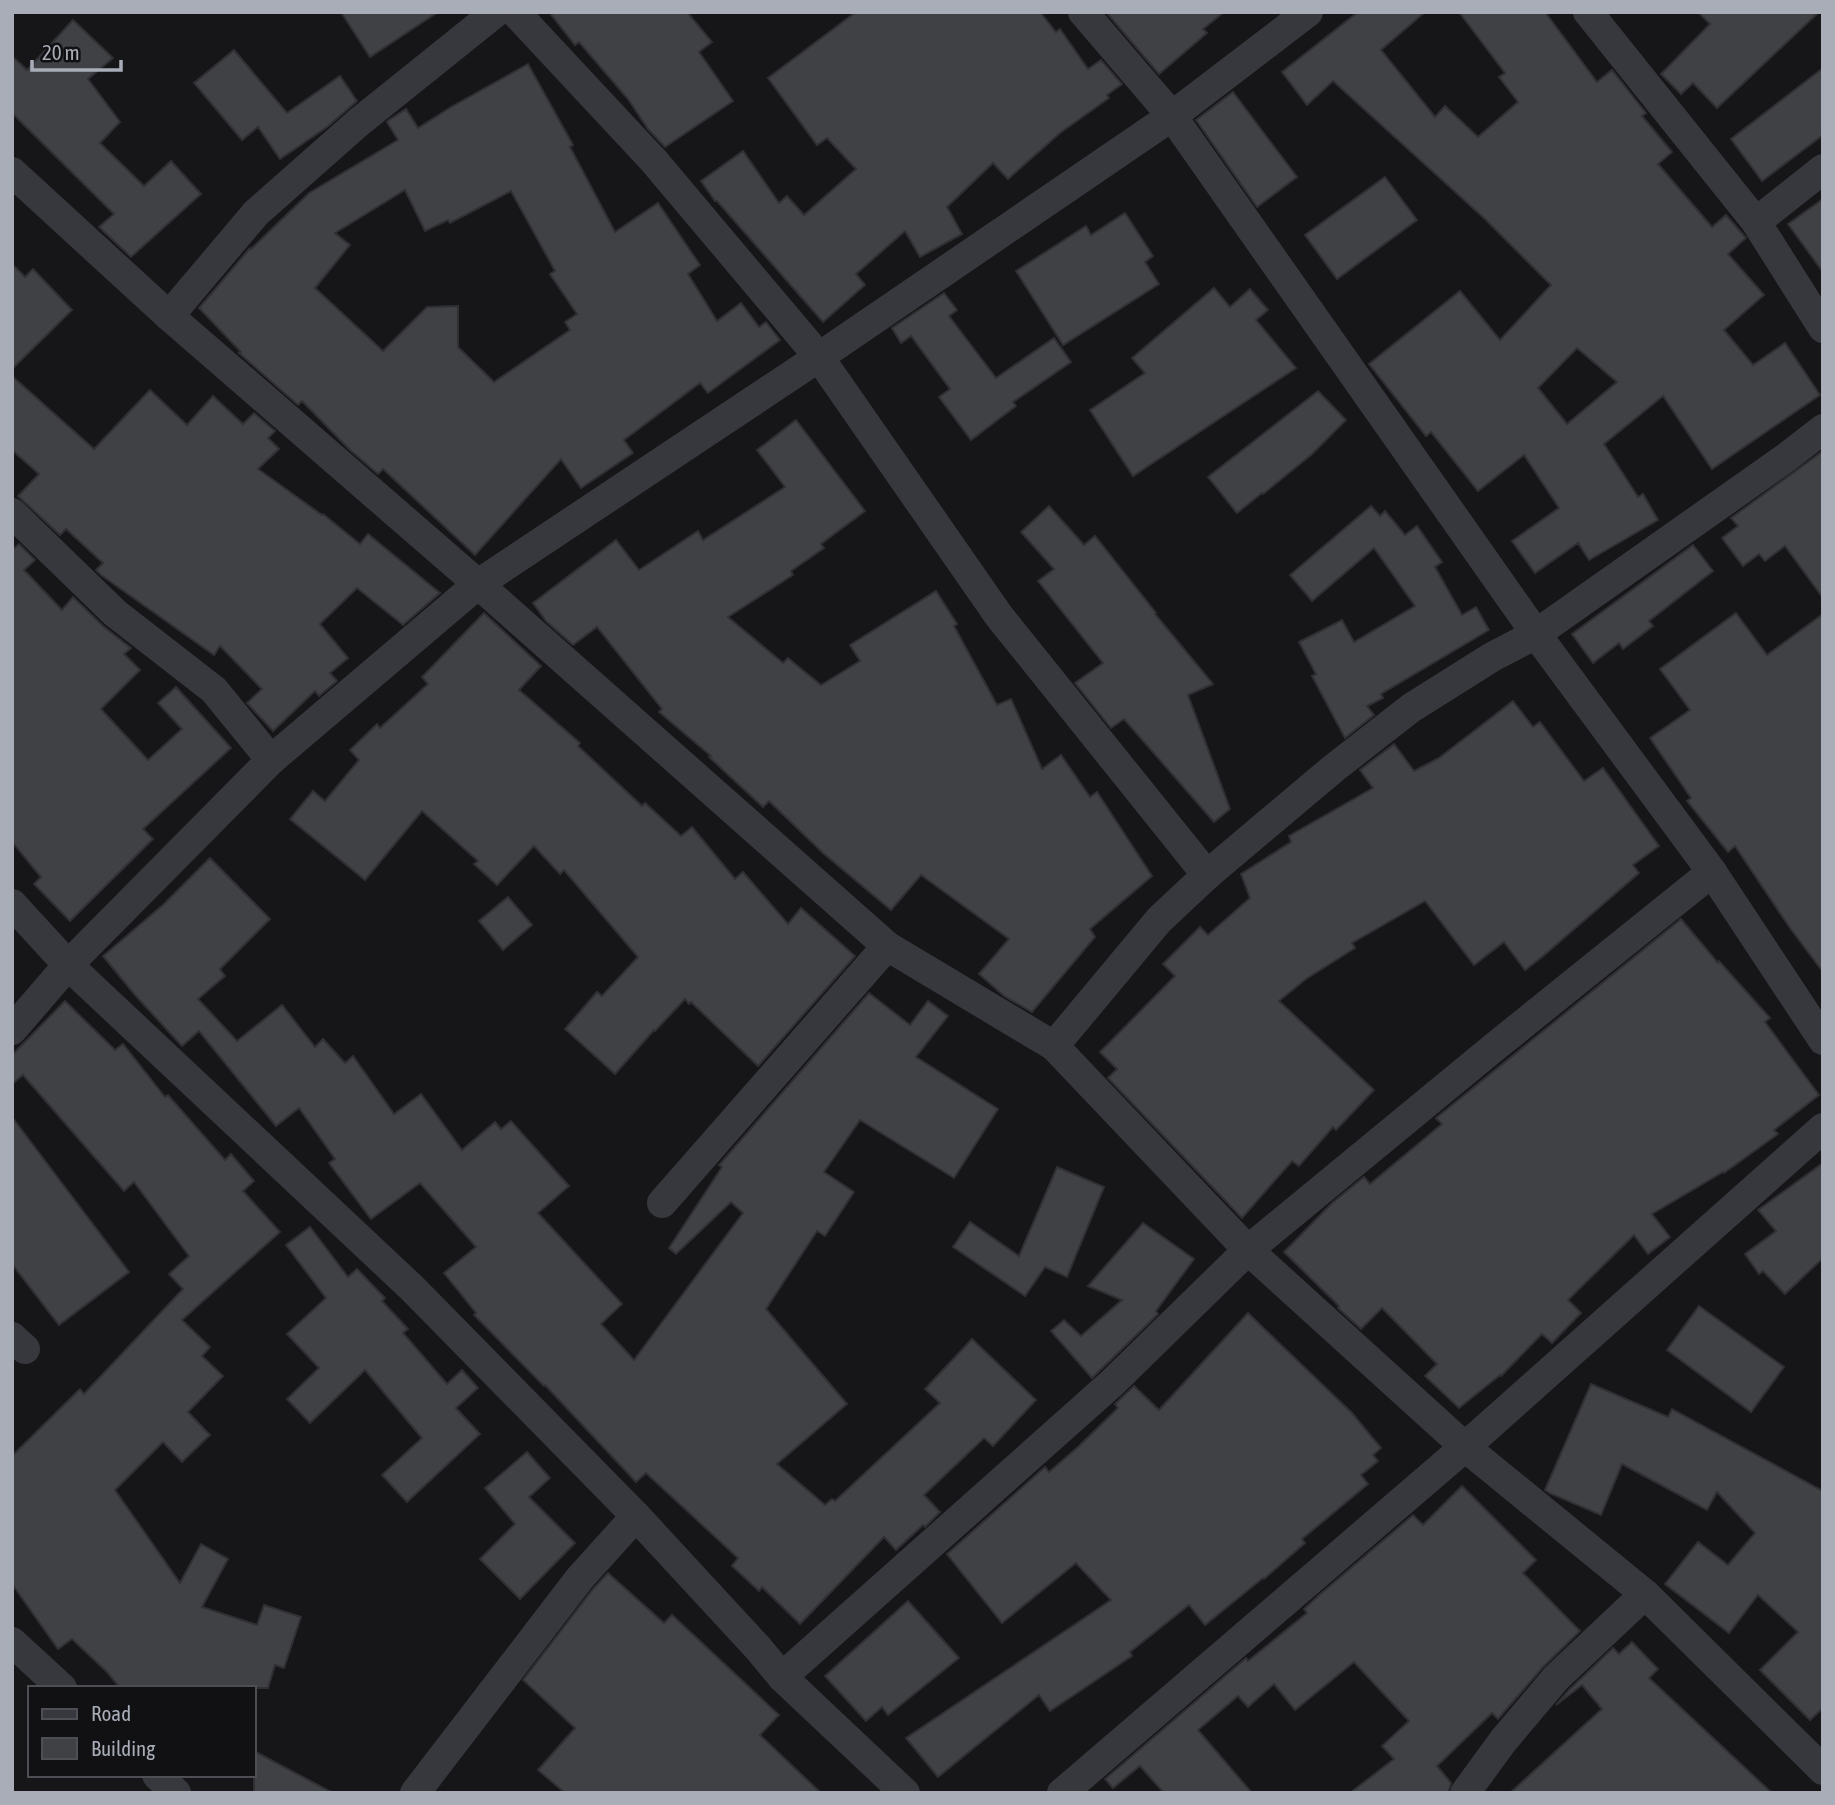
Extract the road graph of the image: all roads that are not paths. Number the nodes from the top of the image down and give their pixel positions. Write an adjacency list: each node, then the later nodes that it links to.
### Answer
1 (496, 12): 10 (street)
2 (515, 12): 12 (street)
3 (1083, 12): 6 (street)
4 (1308, 12): 6 (street)
5 (1588, 12): 9 (street)
6 (1172, 116): 12 (street); 16 (street)
7 (1823, 169): 9 (street)
8 (12, 172): 10 (street)
9 (1756, 222): 11 (street)
10 (169, 316): 15 (street)
11 (1823, 328)
12 (819, 357): 15 (street); 19 (street)
13 (1823, 429): 16 (street)
14 (12, 513): 17 (street)
15 (478, 584): 17 (street); 21 (street)
16 (1536, 634): 18 (street); 19 (street)
17 (271, 760): 22 (street)
18 (1712, 872): 24 (street); 28 (street)
19 (1207, 875): 25 (street)
20 (12, 904): 22 (street)
21 (887, 946): 25 (street); 27 (street)
22 (68, 965): 23 (street); 30 (street)
23 (12, 1030)
24 (1823, 1040)
25 (1054, 1046): 28 (street)
26 (1823, 1128): 29 (street)
27 (662, 1203)
28 (1248, 1250): 29 (street); 33 (street)
29 (1465, 1447): 31 (street); 41 (street)
30 (636, 1516): 33 (street); 39 (street)
31 (1645, 1594): 35 (street); 42 (street)
32 (12, 1642): 34 (street)
33 (782, 1677): 40 (street)
34 (60, 1686)
35 (1823, 1770)
36 (159, 1777): 38 (street)
37 (1823, 1785): 43 (street)
38 (176, 1793)
39 (415, 1793)
40 (905, 1793)
41 (1062, 1793)
42 (1465, 1793)
43 (1815, 1793)

